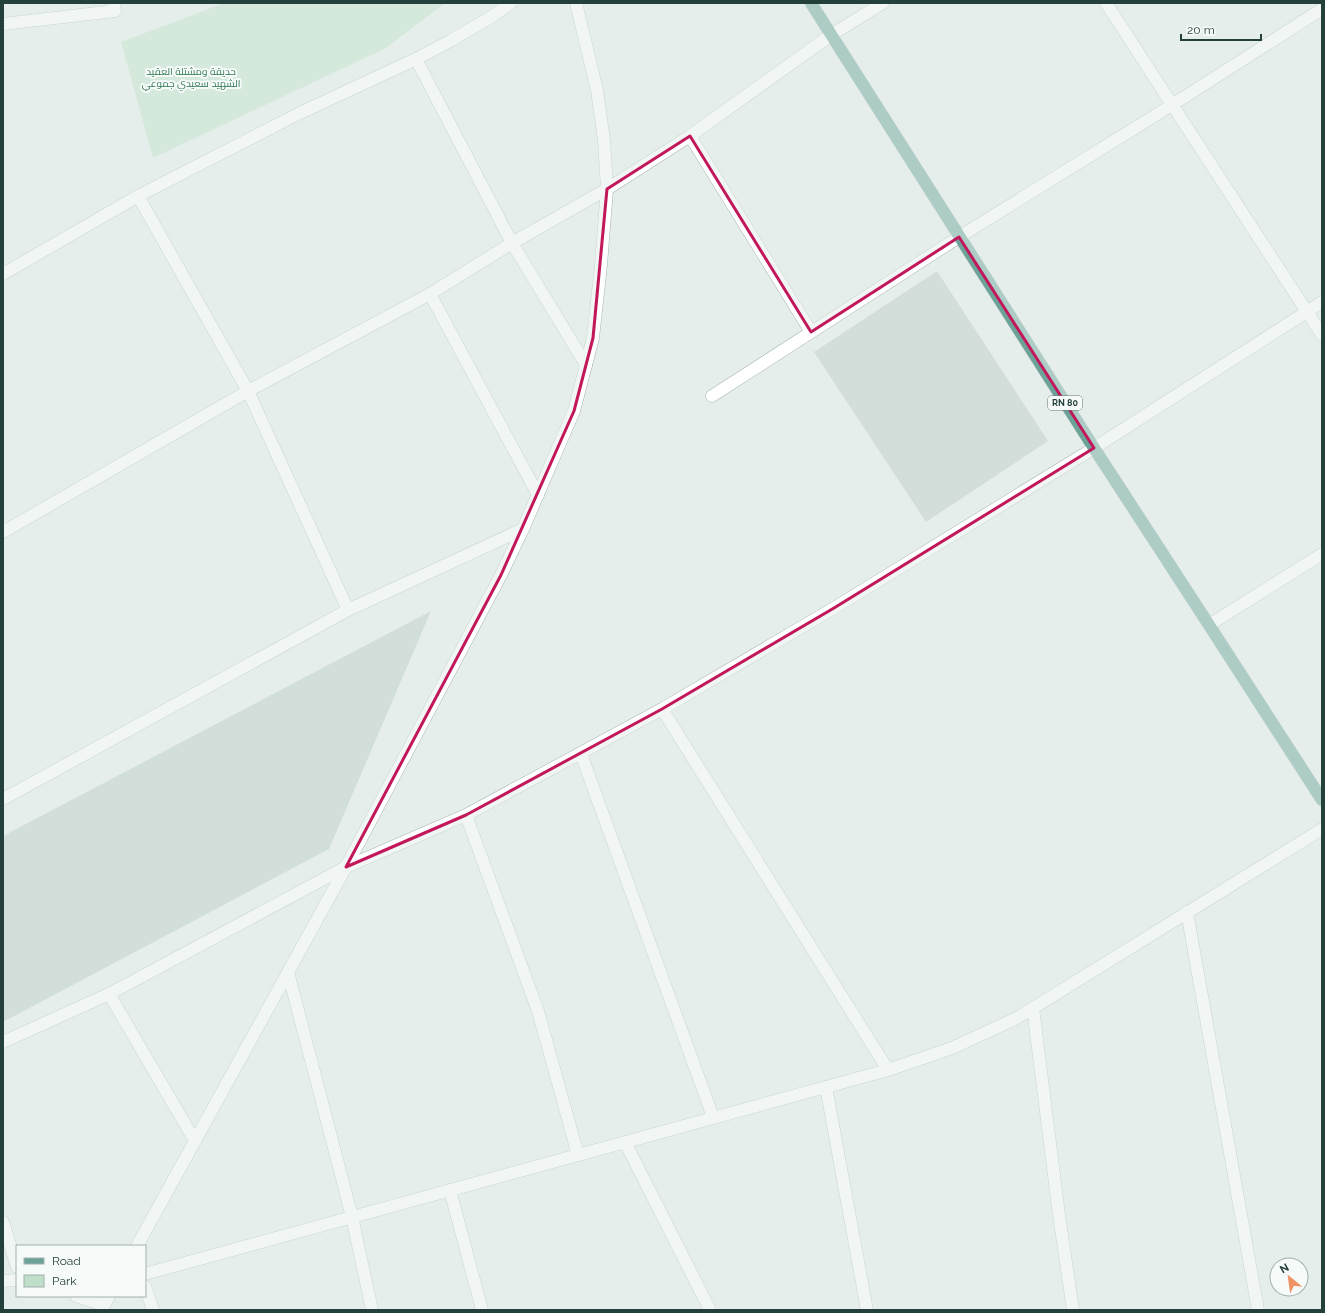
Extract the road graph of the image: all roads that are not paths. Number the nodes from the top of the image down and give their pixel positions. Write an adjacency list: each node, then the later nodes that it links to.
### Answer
1 (114, 3): 8 (street)
2 (511, 3): 10 (street)
3 (576, 3): 13 (street)
4 (811, 3): 9 (main road, RN 80)
5 (883, 3): 9 (street)
6 (1106, 3): 11 (street)
7 (1322, 9): 11 (street)
8 (3, 24)
9 (832, 35): 12 (street); 15 (main road, RN 80)
10 (416, 59): 14 (street); 16 (street)
11 (1172, 105): 15 (street); 20 (street)
12 (690, 136): 13 (street); 21 (street)
13 (607, 190): 16 (street); 23 (street)
14 (138, 196): 17 (street); 24 (street)
15 (959, 237): 21 (street); 26 (main road, RN 80)
16 (512, 243): 18 (street); 23 (street)
17 (3, 274)
18 (430, 294): 24 (street); 27 (street)
19 (1322, 302): 20 (street)
20 (1307, 312): 22 (street); 26 (street)
21 (811, 332): 25 (street)
22 (1322, 335)
23 (586, 365): 27 (street)
24 (248, 391): 29 (street); 31 (street)
25 (712, 396)
26 (1094, 448): 32 (main road, RN 80); 33 (street)
27 (538, 495): 28 (street)
28 (523, 529): 31 (street); 39 (street)
29 (3, 532)
30 (1322, 554): 32 (street)
31 (348, 610): 35 (street)
32 (1209, 624): 36 (main road, RN 80)
33 (662, 709): 34 (street); 45 (street)
34 (581, 754): 37 (street); 47 (street)
35 (3, 799)
36 (1322, 800)
37 (466, 815): 39 (street); 50 (street)
38 (1322, 830): 40 (street)
39 (346, 868): 41 (street); 42 (street)
40 (1188, 912): 43 (street); 68 (street)
41 (288, 972): 48 (street); 52 (street)
42 (108, 994): 44 (street); 48 (street)
43 (1033, 1008): 45 (street); 67 (street)
44 (3, 1042)
45 (888, 1070): 46 (street)
46 (826, 1087): 47 (street); 66 (street)
47 (713, 1117): 49 (street)
48 (195, 1141): 54 (street)
49 (625, 1142): 50 (street); 65 (street)
50 (578, 1155): 51 (street)
51 (450, 1190): 52 (street); 64 (street)
52 (352, 1217): 56 (street); 63 (street)
53 (3, 1222): 55 (street)
54 (138, 1245)
55 (16, 1264)
56 (146, 1274)
57 (16, 1280): 58 (street)
58 (3, 1281)
59 (146, 1289): 62 (street)
60 (80, 1297): 61 (street)
61 (105, 1304)
62 (153, 1310)
63 (372, 1310)
64 (482, 1310)
65 (710, 1310)
66 (867, 1310)
67 (1073, 1310)
68 (1258, 1310)

